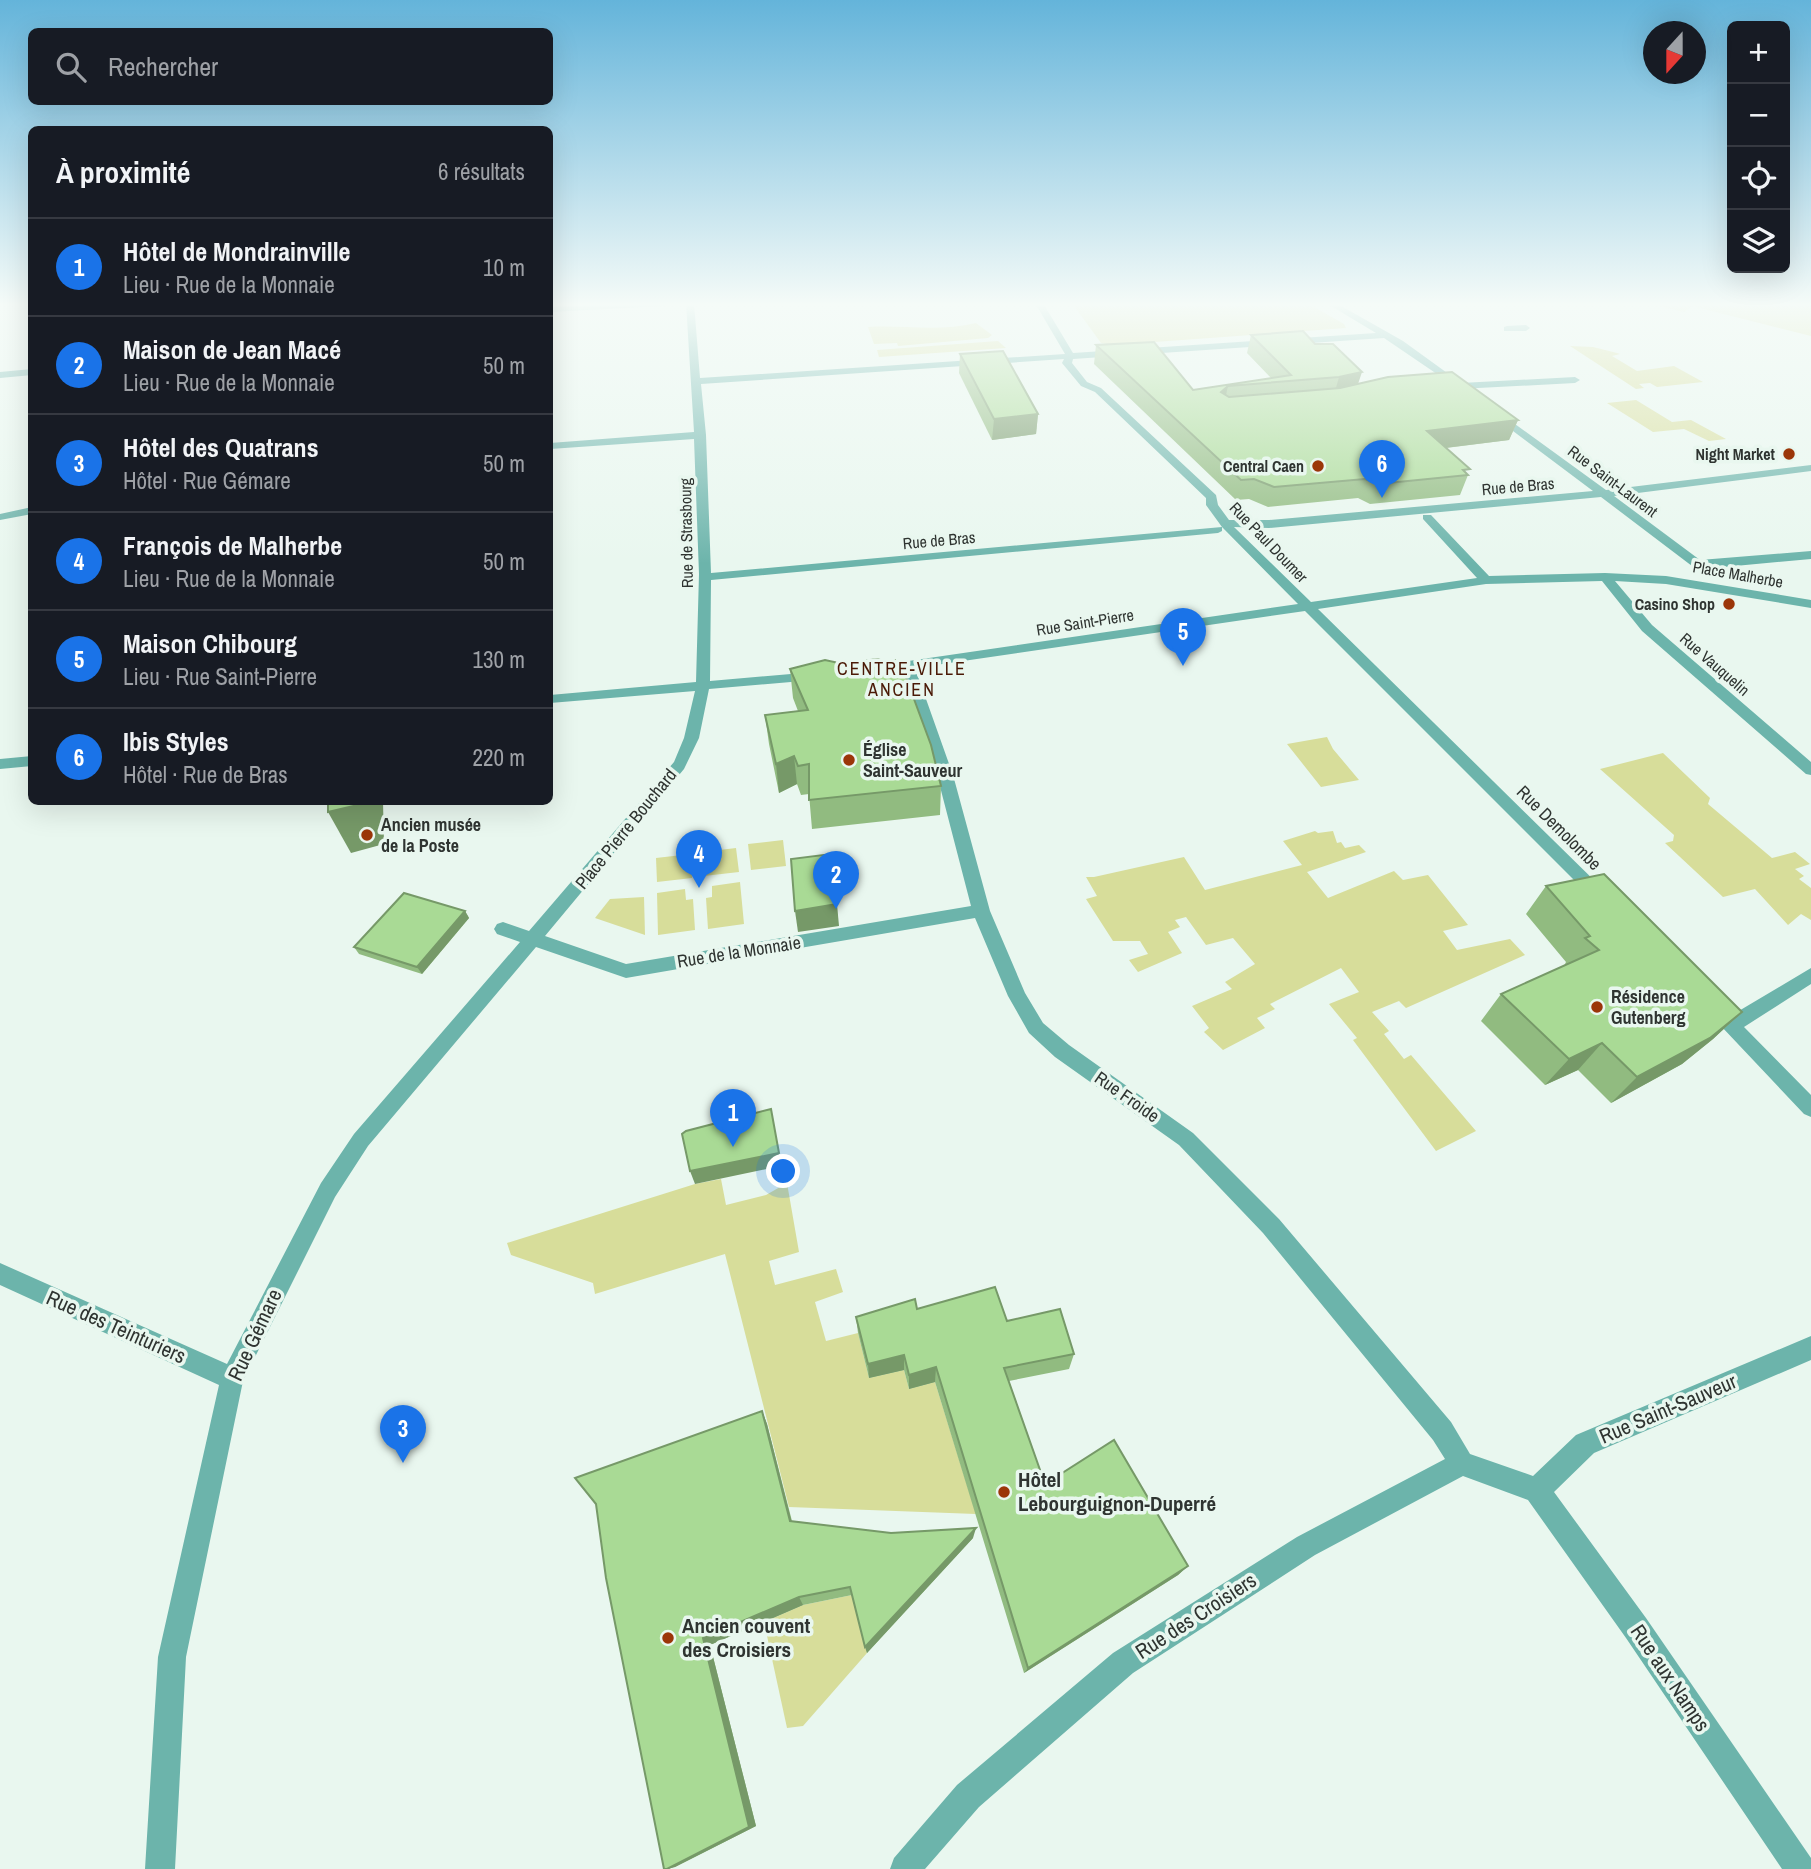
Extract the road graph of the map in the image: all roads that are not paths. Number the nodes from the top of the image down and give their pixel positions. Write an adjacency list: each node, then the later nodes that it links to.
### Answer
1 (698, 390): 6 (street, Rue de Strasbourg)
2 (1098, 390): 13 (street, Rue Paul Doumer)
3 (1465, 390): 4 (street)
4 (1479, 401)
5 (1489, 408): 9 (street, Rue Saint-Laurent)
6 (701, 435): 7 (street); 15 (street, Rue de Strasbourg)
7 (553, 446)
8 (1811, 468): 9 (street, Rue de Bras)
9 (1603, 494): 13 (street, Rue de Bras); 14 (street, Rue Saint-Laurent)
10 (28, 511): 11 (street)
11 (0, 517)
12 (1427, 517): 17 (street)
13 (1222, 526): 15 (street, Rue de Bras); 20 (street, Rue Paul Doumer)
14 (1811, 555)
15 (705, 577): 24 (street, Rue de Strasbourg)
16 (1605, 577): 17 (street, Rue Saint-Pierre); 18 (street, Rue Saint-Pierre); 28 (street, Rue Vauquelin)
17 (1486, 580): 20 (street, Rue Saint-Pierre)
18 (1666, 580): 19 (street, Place Malherbe)
19 (1807, 604)
20 (1308, 605): 21 (street, Rue Saint-Pierre); 29 (street, Rue Demolombe)
21 (907, 666): 22 (street, Rue Saint-Pierre); 30 (street, Rue Froide)
22 (871, 670)
23 (835, 674): 24 (street)
24 (704, 684): 25 (street); 32 (street, Place Pierre Bouchard)
25 (553, 699)
26 (28, 759): 27 (street)
27 (0, 764)
28 (1811, 770)
29 (1607, 903)
30 (981, 911): 32 (street, Rue de la Monnaie); 40 (street, Rue Froide)
31 (503, 929): 32 (street, Rue de la Monnaie)
32 (525, 948): 39 (street, Rue Gémare)
33 (1811, 975): 35 (street)
34 (1702, 997): 35 (street)
35 (1730, 1026): 36 (street)
36 (1811, 1108)
37 (0, 1274): 39 (street, Rue des Teinturiers)
38 (1811, 1348): 41 (street, Rue Saint-Sauveur)
39 (232, 1379): 42 (street, Rue Gémare)
40 (1462, 1463): 41 (street); 43 (street, Rue des Croisiers)
41 (1537, 1490): 44 (street, Rue aux Namps)
42 (160, 1869)
43 (905, 1869)
44 (1800, 1869)

